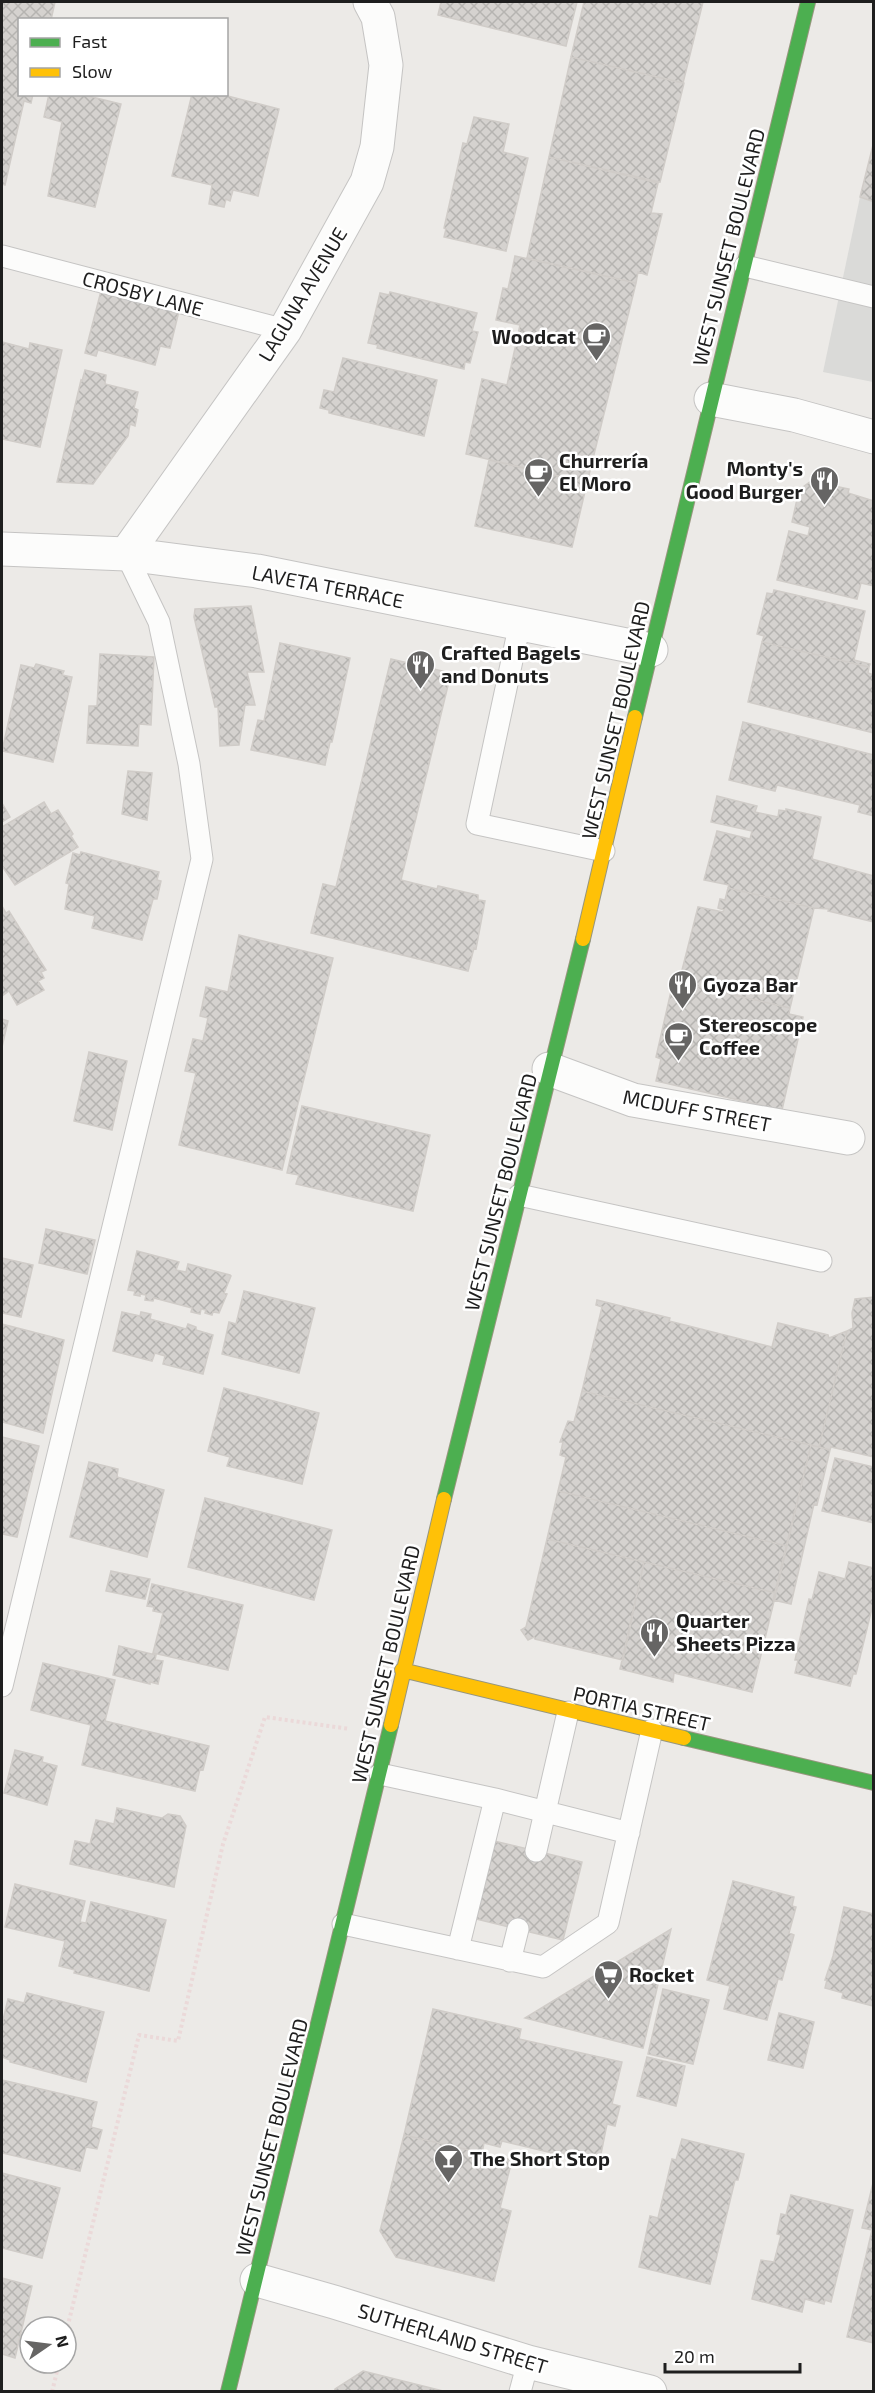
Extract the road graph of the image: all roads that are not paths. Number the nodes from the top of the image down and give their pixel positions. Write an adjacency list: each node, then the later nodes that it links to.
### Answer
1 (370, 2): 6 (street, LAGUNA AVENUE)
2 (808, 2): 4 (main road, WEST SUNSET BOULEVARD)
3 (2, 256): 6 (lane, CROSBY LANE)
4 (745, 266): 5 (lane); 7 (main road, WEST SUNSET BOULEVARD)
5 (873, 297)
6 (285, 330): 10 (street, LAGUNA AVENUE)
7 (711, 399): 8 (street); 12 (main road, WEST SUNSET BOULEVARD)
8 (873, 437)
9 (2, 549): 10 (street, LAVETA TERRACE)
10 (126, 554): 11 (street, LAVETA TERRACE); 19 (lane)
11 (520, 623): 12 (street, LAVETA TERRACE); 13 (lane)
12 (651, 650): 13 (main road, WEST SUNSET BOULEVARD)
13 (604, 851): 14 (main road, WEST SUNSET BOULEVARD)
14 (549, 1069): 15 (street, MCDUFF STREET); 16 (main road, WEST SUNSET BOULEVARD)
15 (848, 1138)
16 (519, 1195): 17 (lane); 18 (main road, WEST SUNSET BOULEVARD)
17 (821, 1261)
18 (402, 1671): 20 (main road, PORTIA STREET); 22 (main road, WEST SUNSET BOULEVARD)
19 (2, 1686)
20 (568, 1712): 21 (main road, PORTIA STREET); 25 (lane)
21 (652, 1730): 23 (main road, PORTIA STREET); 26 (lane)
22 (380, 1774): 24 (lane); 28 (main road, WEST SUNSET BOULEVARD)
23 (873, 1783)
24 (495, 1799): 25 (lane); 30 (lane)
25 (545, 1811): 26 (lane); 27 (lane)
26 (629, 1833): 31 (lane)
27 (536, 1851)
28 (343, 1924): 30 (lane); 32 (main road, WEST SUNSET BOULEVARD)
29 (518, 1929): 31 (lane)
30 (458, 1949): 31 (lane)
31 (510, 1961)
32 (256, 2280): 33 (street, SUTHERLAND STREET); 34 (main road, WEST SUNSET BOULEVARD)
33 (524, 2377): 35 (street, SUTHERLAND STREET)
34 (228, 2391)
35 (650, 2391)

